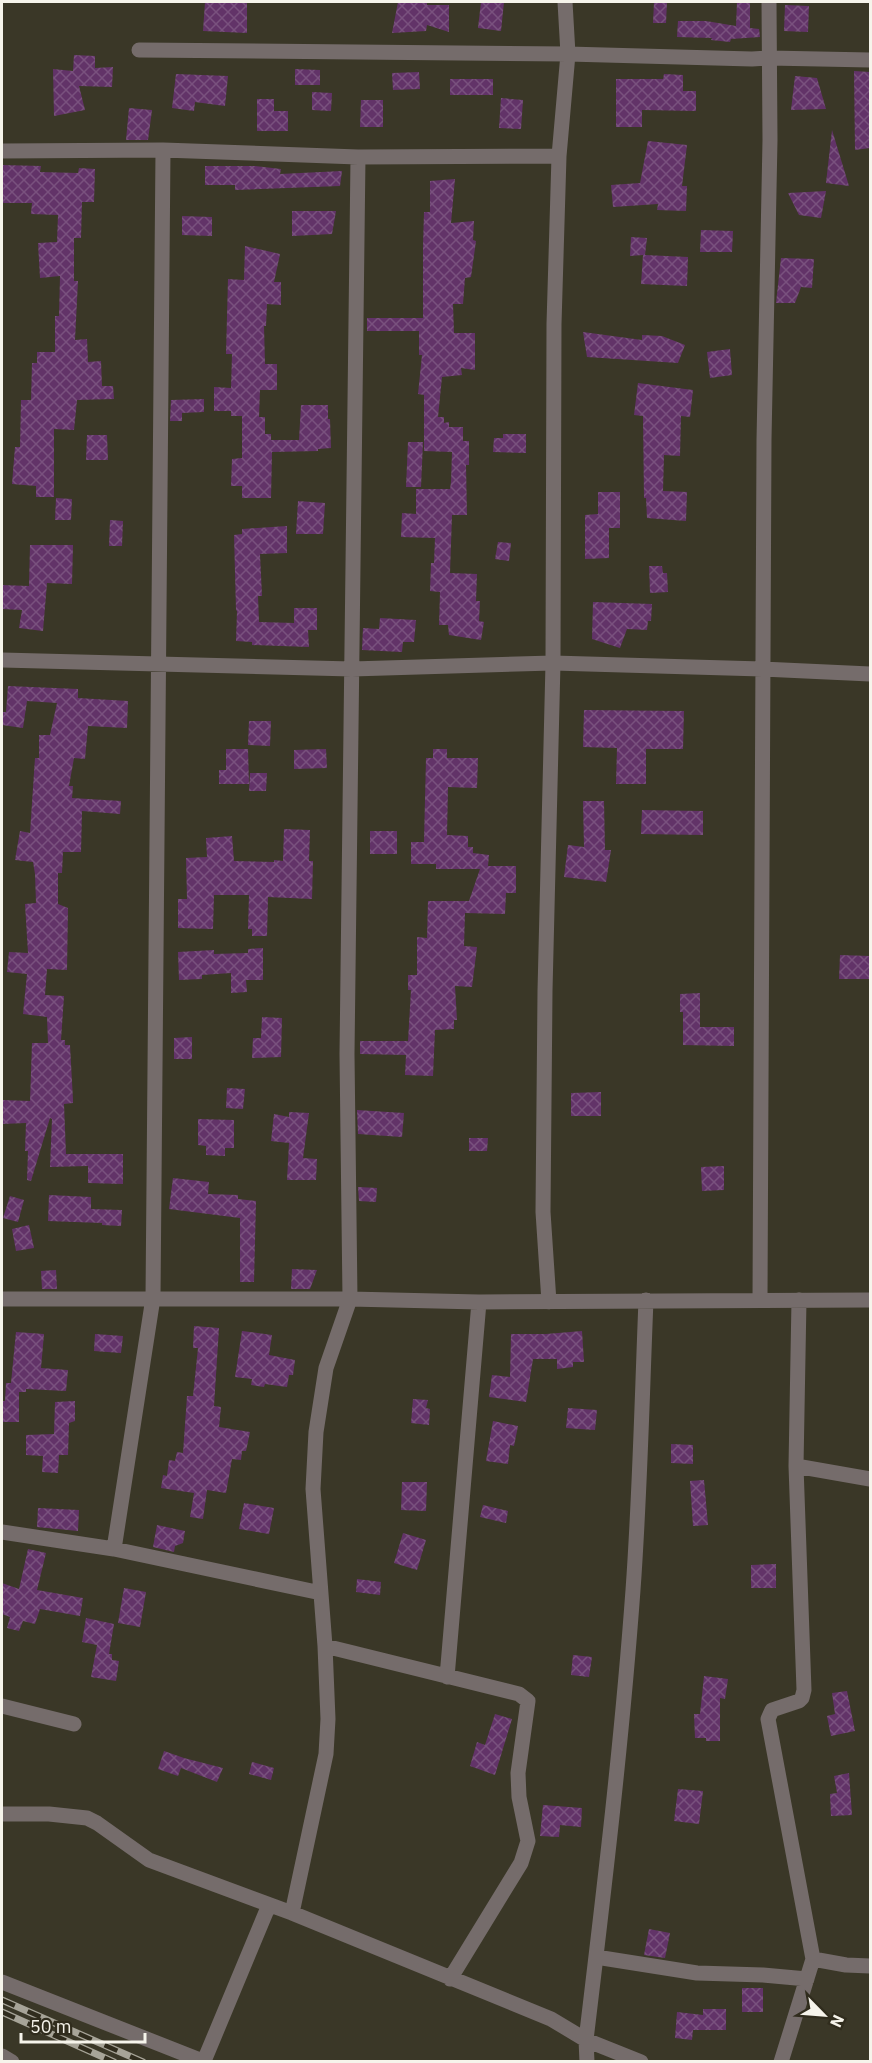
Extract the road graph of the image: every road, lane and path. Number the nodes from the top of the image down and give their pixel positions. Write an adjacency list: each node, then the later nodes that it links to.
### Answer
1 (565, 2): 4 (street)
2 (769, 2): 5 (street)
3 (138, 50): 4 (street)
4 (568, 54): 5 (street); 9 (street)
5 (769, 58): 6 (street); 15 (street)
6 (870, 60)
7 (163, 150): 8 (street); 10 (street); 13 (street)
8 (2, 151)
9 (559, 156): 10 (street); 12 (street)
10 (358, 157): 14 (street)
11 (2, 660): 13 (street)
12 (553, 663): 14 (street); 15 (street); 25 (street)
13 (158, 664): 14 (street); 17 (street)
14 (352, 669): 19 (street)
15 (762, 669): 16 (street); 21 (street)
16 (870, 674)
17 (153, 1298): 18 (street); 19 (street); 29 (street)
18 (2, 1299)
19 (350, 1299): 24 (street); 30 (street)
20 (646, 1300): 21 (street); 25 (street); 38 (street)
21 (760, 1300): 22 (street)
22 (799, 1300): 23 (street); 26 (street)
23 (870, 1300)
24 (479, 1302): 25 (street); 32 (street)
25 (549, 1302)
26 (796, 1466): 27 (street); 39 (street)
27 (870, 1479)
28 (2, 1532): 29 (street)
29 (114, 1549): 30 (street)
30 (321, 1593): 31 (street)
31 (325, 1646): 32 (street); 37 (street)
32 (447, 1677): 42 (street)
33 (2, 1706): 34 (street)
34 (74, 1724)
35 (2, 1814): 36 (street)
36 (268, 1905): 37 (street); 47 (street)
37 (292, 1913): 42 (street)
38 (596, 1956): 41 (street); 44 (street)
39 (813, 1959): 40 (street); 41 (street)
40 (870, 1966)
41 (807, 1978): 50 (street)
42 (450, 1979): 44 (street)
43 (2, 1982): 47 (street)
44 (586, 2040): 48 (street); 49 (street)
45 (2, 2056): 46 (street)
46 (12, 2061)
47 (205, 2061)
48 (587, 2061)
49 (641, 2061)
50 (781, 2061)

